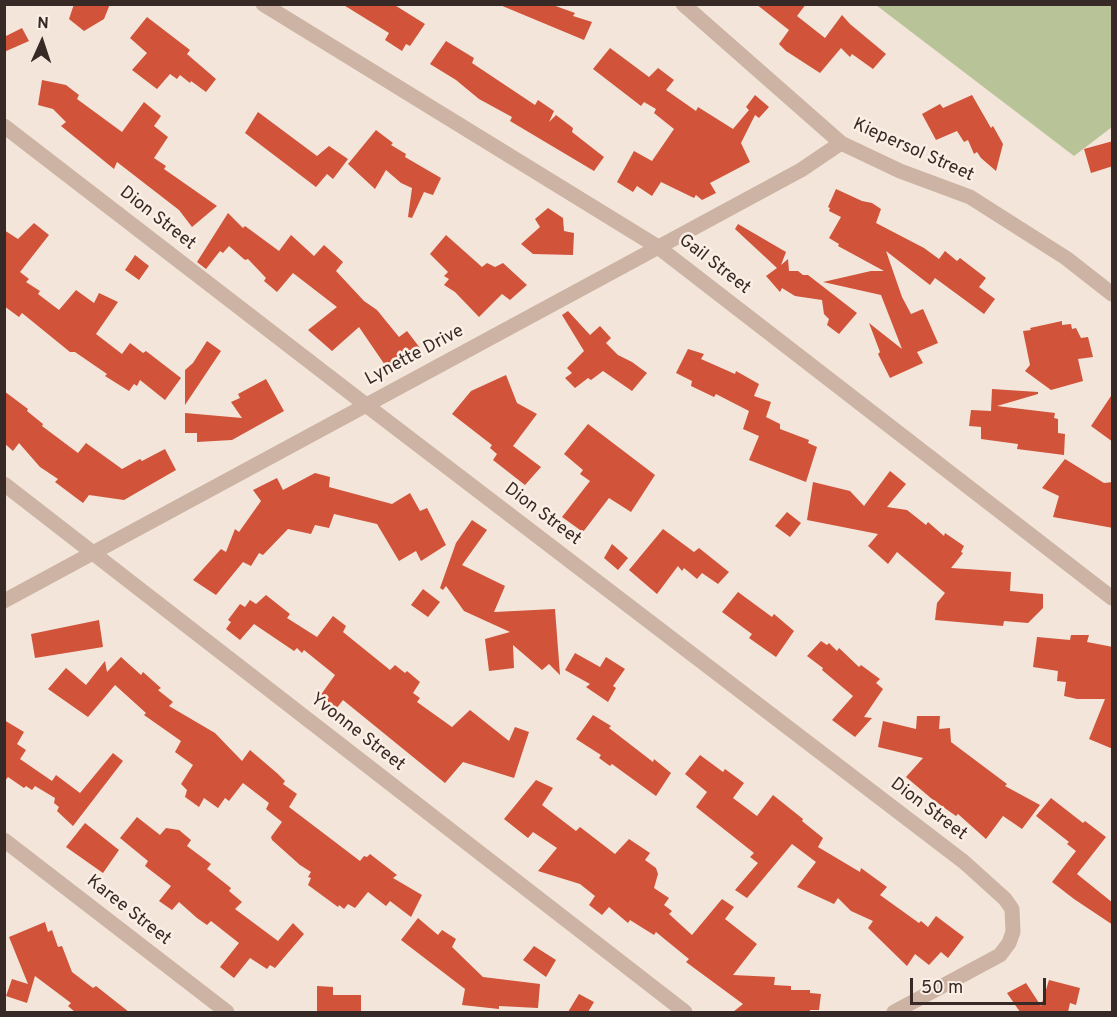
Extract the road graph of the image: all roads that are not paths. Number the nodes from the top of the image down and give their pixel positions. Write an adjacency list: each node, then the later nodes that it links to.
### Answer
1 (263, 4): 5 (street, Gail Street)
2 (683, 4): 4 (street, Kiepersol Street)
3 (4, 126): 7 (street, Dion Street)
4 (841, 143): 5 (street, Lynette Drive); 6 (street, Kiepersol Street)
5 (658, 246): 7 (street, Lynette Drive); 10 (street, Gail Street)
6 (1113, 294)
7 (366, 405): 9 (street, Lynette Drive); 15 (street, Dion Street)
8 (4, 484): 9 (street, Yvonne Street)
9 (93, 552): 11 (street, Lynette Drive); 14 (street, Yvonne Street)
10 (1113, 598)
11 (4, 601)
12 (4, 840): 13 (street, Karee Street)
13 (227, 1012)
14 (685, 1012)
15 (894, 1012)

